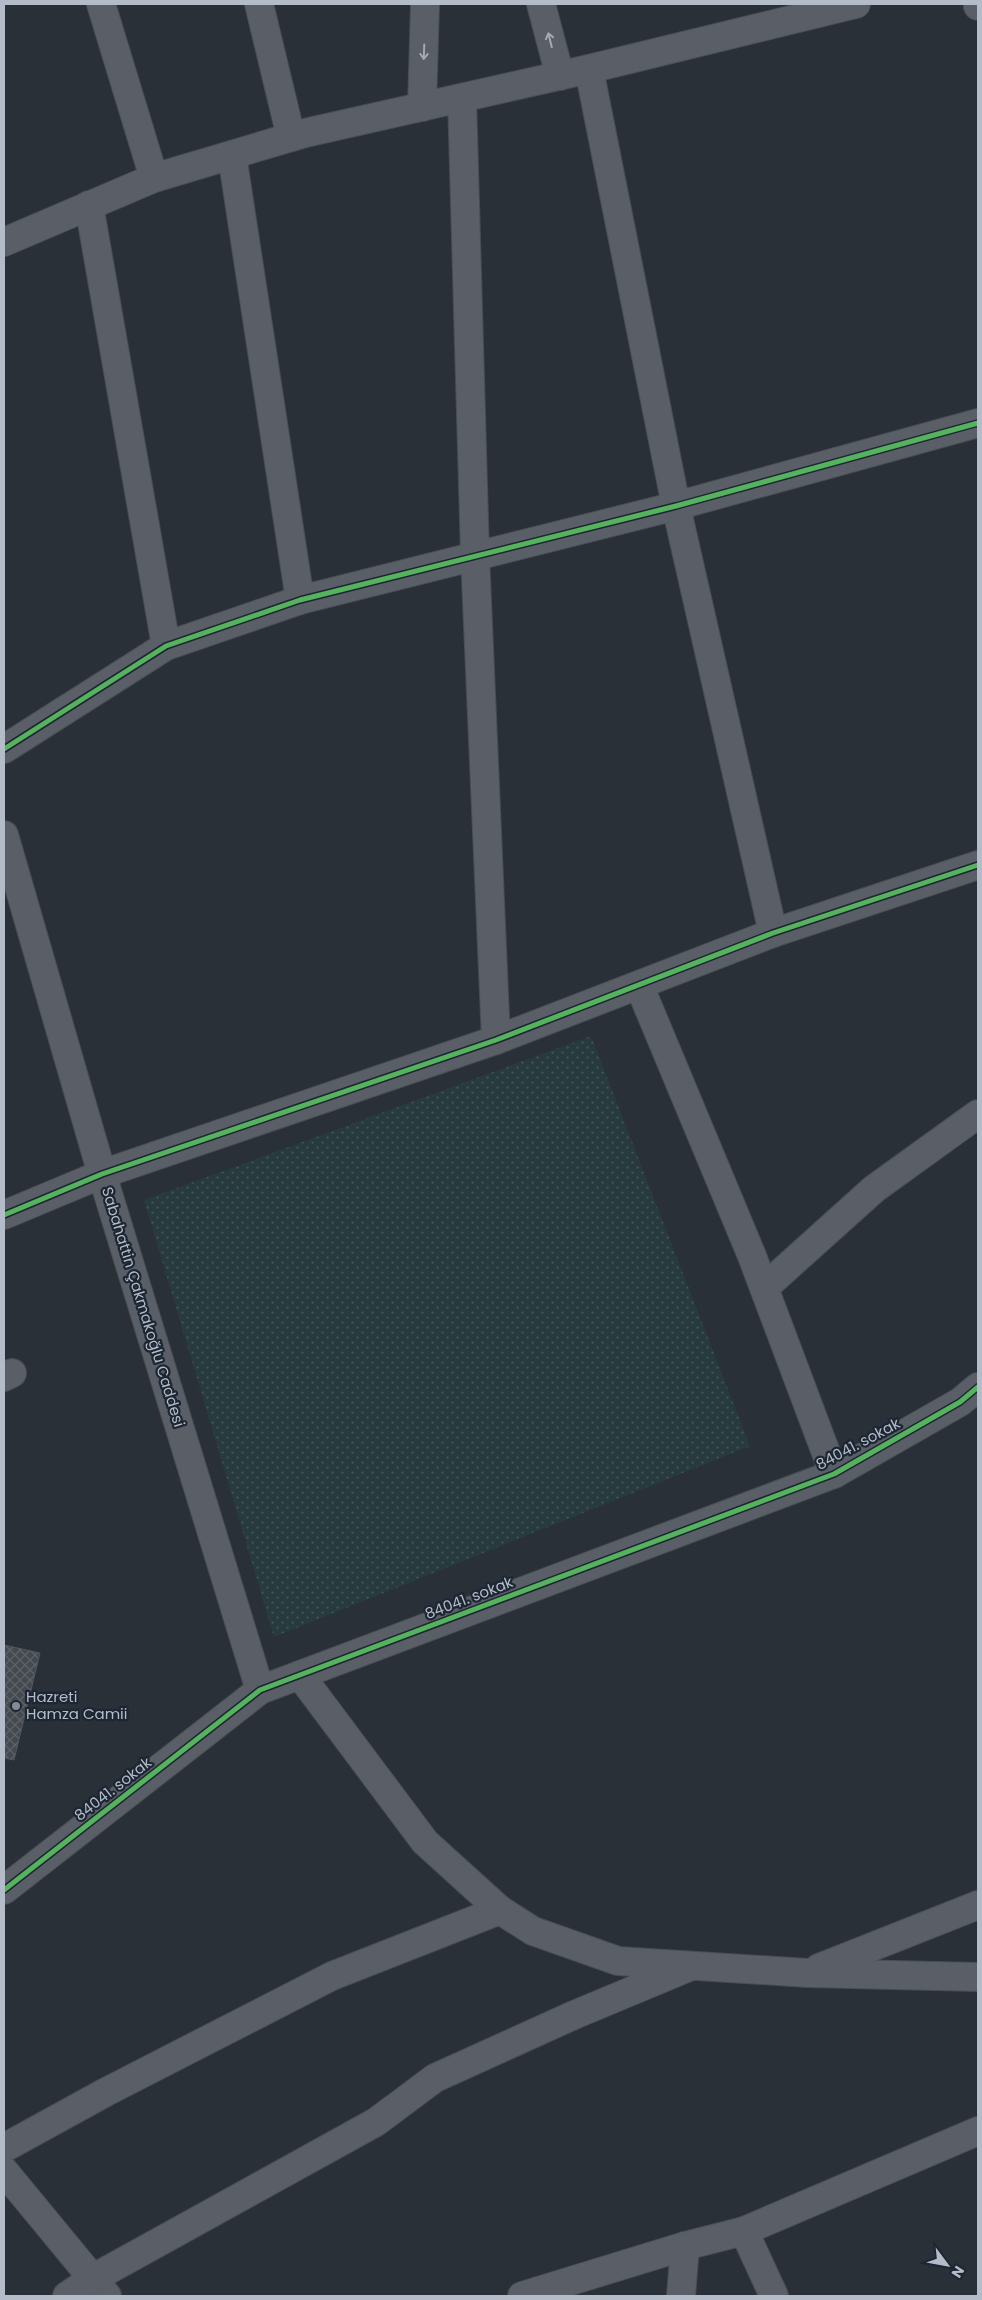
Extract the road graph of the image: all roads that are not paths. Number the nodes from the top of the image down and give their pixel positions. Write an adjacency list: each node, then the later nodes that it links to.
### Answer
1 (101, 4): 12 (street)
2 (259, 4): 10 (street)
3 (425, 4): 9 (street, one-way to 9)
4 (541, 4): 7 (street, one-way to 4)
5 (856, 4): 6 (street)
6 (589, 69): 7 (street); 16 (street)
7 (560, 76): 8 (street)
8 (462, 98): 9 (street); 17 (street)
9 (422, 106): 10 (street)
10 (292, 137): 11 (street)
11 (232, 154): 12 (street); 18 (street)
12 (154, 178): 13 (street)
13 (90, 205): 14 (street); 19 (street)
14 (6, 234)
15 (978, 423): 16 (street)
16 (676, 506): 17 (street); 23 (street)
17 (475, 555): 18 (street); 25 (street)
18 (300, 600): 19 (street)
19 (166, 646): 20 (street)
20 (4, 749)
21 (4, 835): 27 (street, Sabahattin Çakmakoğlu Caddesi)
22 (978, 865): 23 (street)
23 (773, 933): 24 (street)
24 (639, 985): 25 (street); 29 (street)
25 (496, 1040): 27 (street)
26 (978, 1114): 29 (street)
27 (102, 1174): 28 (street); 33 (street, Sabahattin Çakmakoğlu Caddesi)
28 (4, 1215)
29 (764, 1288): 31 (street)
30 (978, 1387): 31 (street, 84041. sokak)
31 (834, 1474): 32 (street, 84041. sokak)
32 (300, 1675): 33 (street, 84041. sokak); 36 (street)
33 (260, 1690): 34 (street, 84041. sokak)
34 (4, 1890)
35 (978, 1905): 38 (street)
36 (500, 1910): 37 (street); 41 (street)
37 (695, 1965): 38 (street); 45 (street)
38 (808, 1973): 39 (street)
39 (978, 1977)
40 (978, 2131): 43 (street)
41 (4, 2148)
42 (4, 2171): 45 (street)
43 (744, 2232): 44 (street); 49 (street)
44 (685, 2246): 47 (street); 48 (street)
45 (100, 2288): 46 (street)
46 (67, 2296)
47 (522, 2296)
48 (681, 2296)
49 (774, 2296)

